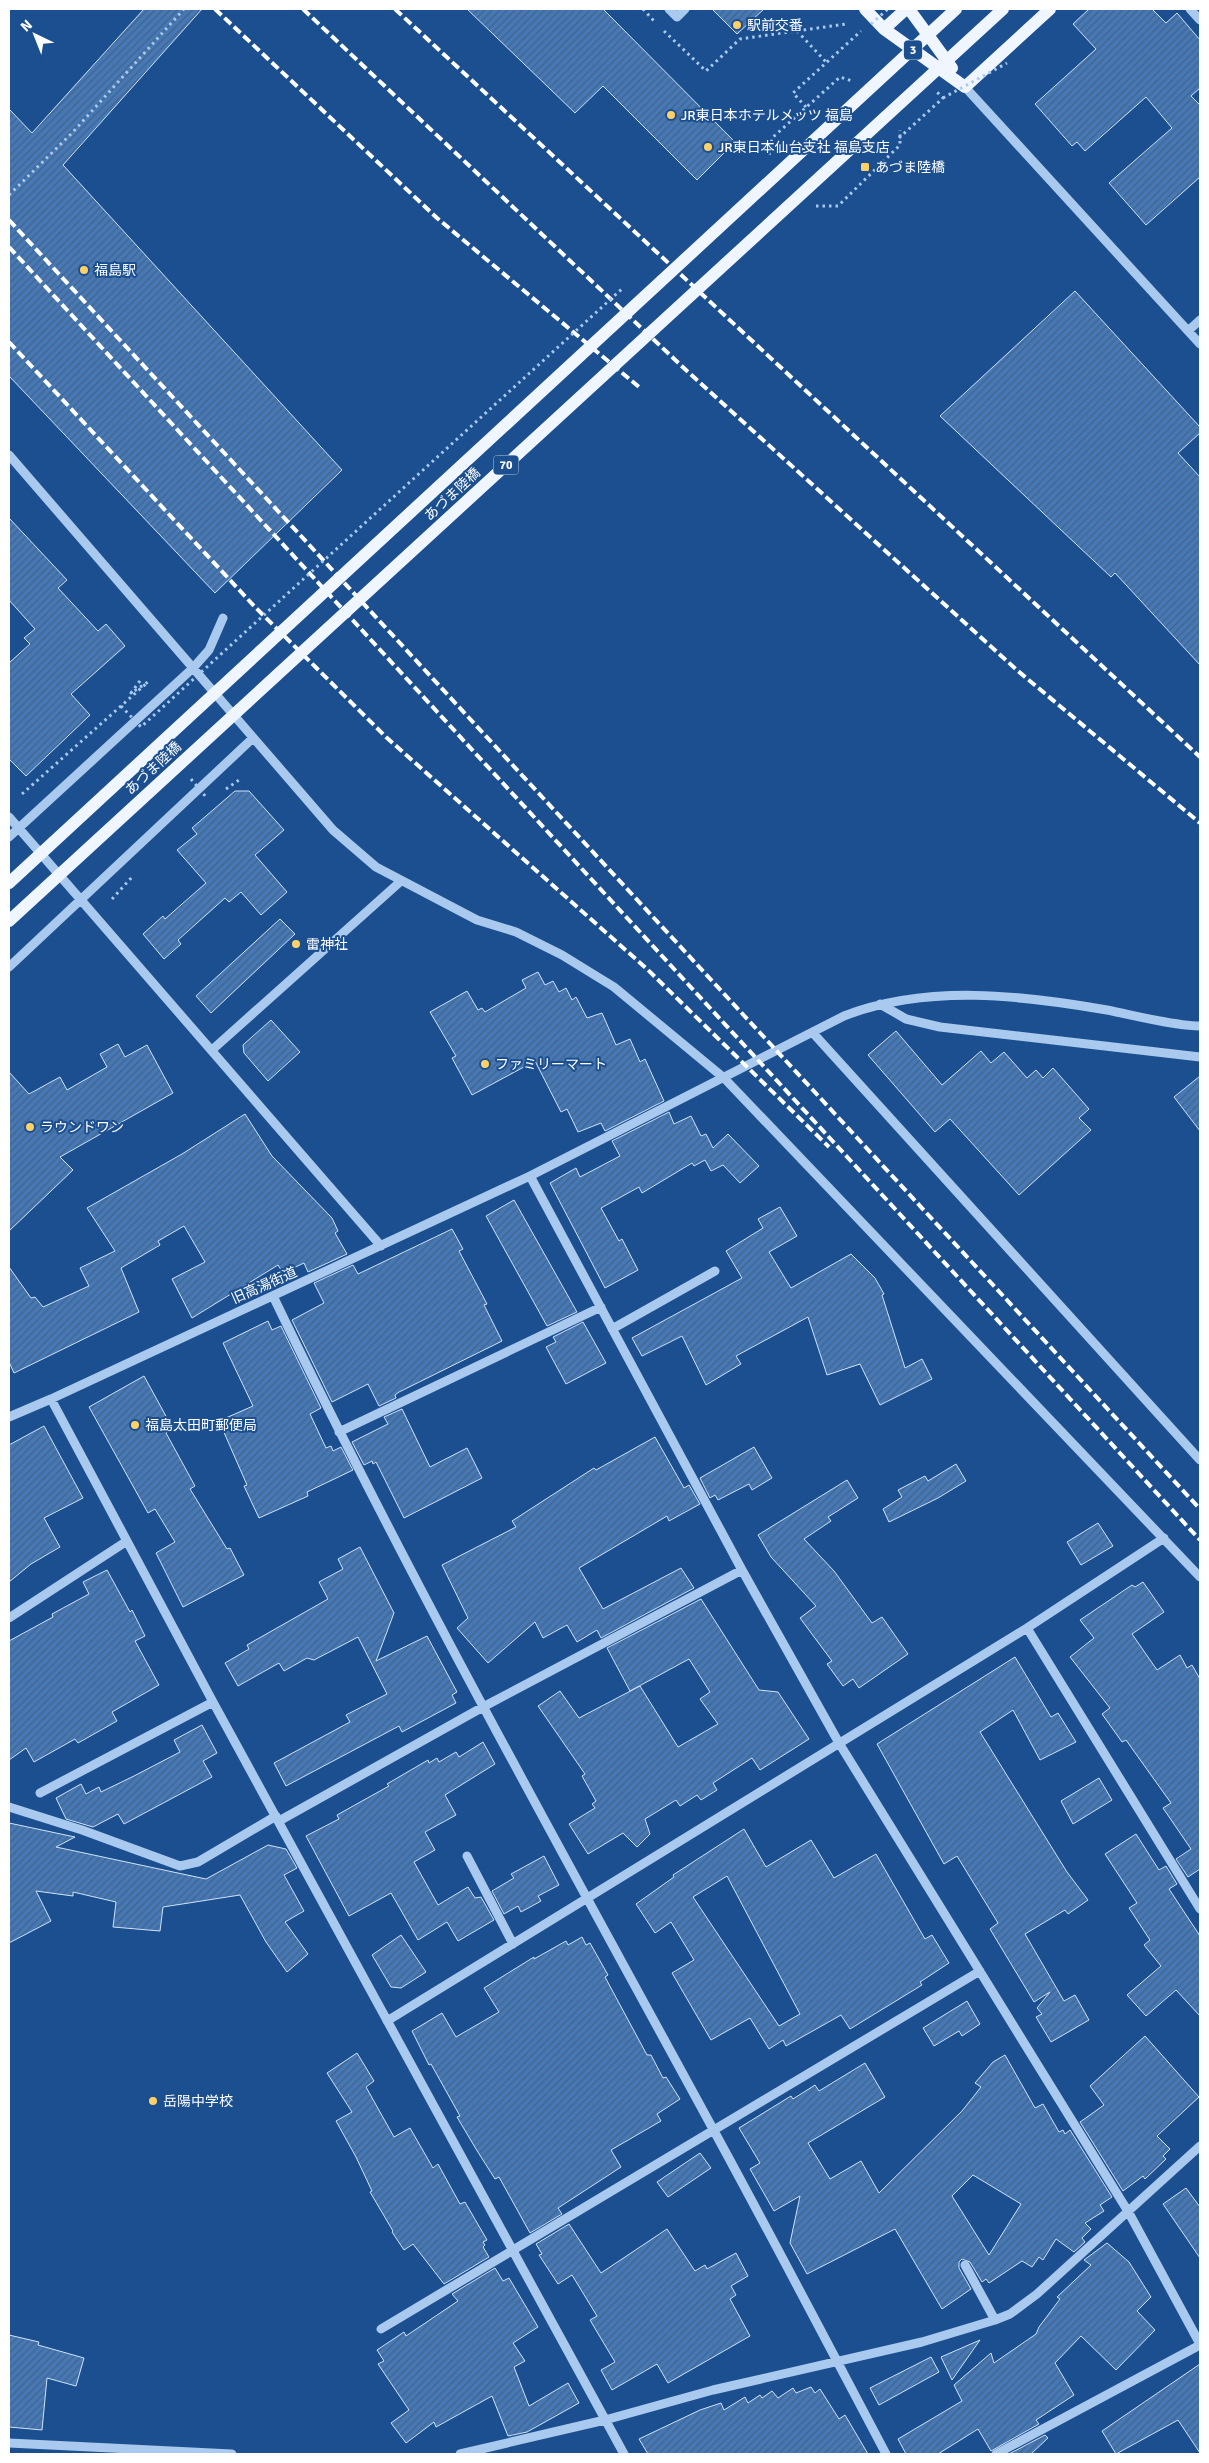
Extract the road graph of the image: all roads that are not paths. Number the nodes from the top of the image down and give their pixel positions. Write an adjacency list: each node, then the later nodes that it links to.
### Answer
1 (669, 9): 2 (street)
2 (685, 9)
3 (864, 9): 10 (main road, 3)
4 (908, 9): 10 (main road, 3); 11 (main road, 3)
5 (956, 9): 23 (main road, あづま陸橋 / 70, bridge)
6 (1003, 9): 25 (main road, あづま陸橋 / 70, bridge)
7 (1050, 9): 11 (main road)
8 (1190, 9): 9 (street)
9 (1200, 20)
10 (884, 29): 11 (main road, 3)
11 (965, 87): 13 (street)
12 (1200, 320): 13 (street)
13 (1188, 331): 14 (street)
14 (1200, 344)
15 (9, 455): 17 (street)
16 (223, 618): 17 (street)
17 (193, 668): 18 (street); 20 (street)
18 (253, 738): 22 (street); 24 (street)
19 (9, 817): 20 (street)
20 (19, 828): 21 (street); 24 (street)
21 (9, 837)
22 (401, 880): 30 (street); 32 (street)
23 (9, 883)
24 (82, 900): 26 (street); 30 (street)
25 (9, 921)
26 (9, 968)
27 (880, 1004): 28 (street, 旧高湯街道); 29 (street, 旧高湯街道); 31 (street)
28 (1200, 1026)
29 (812, 1033): 32 (street, 旧高湯街道); 42 (street)
30 (212, 1050): 34 (street)
31 (1200, 1057)
32 (724, 1078): 33 (street, 旧高湯街道); 43 (street)
33 (530, 1176): 34 (street, 旧高湯街道); 37 (street)
34 (381, 1246): 36 (street, 旧高湯街道)
35 (715, 1271): 38 (street)
36 (273, 1296): 39 (street, 旧高湯街道); 41 (street)
37 (601, 1307): 38 (street); 41 (street)
38 (612, 1329): 45 (street)
39 (51, 1399): 40 (street, 旧高湯街道); 44 (street)
40 (9, 1417)
41 (338, 1432): 50 (street)
42 (1200, 1460)
43 (1164, 1538): 46 (street); 48 (street)
44 (127, 1541): 47 (street); 49 (street)
45 (742, 1570): 50 (street); 51 (street)
46 (1200, 1577)
47 (9, 1618)
48 (1027, 1628): 51 (street); 57 (street)
49 (213, 1702): 52 (street); 54 (street)
50 (483, 1707): 54 (street); 56 (street)
51 (839, 1743): 56 (street); 59 (street)
52 (40, 1793)
53 (9, 1807): 54 (street)
54 (277, 1818): 60 (street)
55 (466, 1856): 58 (street)
56 (586, 1898): 58 (street); 61 (street)
57 (1200, 1909)
58 (513, 1944): 60 (street)
59 (980, 1971): 61 (street); 63 (street)
60 (387, 2021): 64 (street)
61 (714, 2130): 64 (street); 69 (street)
62 (1200, 2146): 63 (street)
63 (1129, 2212): 66 (street); 68 (street)
64 (513, 2251): 67 (street); 70 (street)
65 (965, 2265): 66 (street)
66 (995, 2320): 69 (street)
67 (381, 2329)
68 (1200, 2344): 76 (street)
69 (838, 2361): 70 (street); 75 (street)
70 (606, 2420): 73 (street); 74 (street)
71 (9, 2443): 72 (street)
72 (232, 2454)
73 (460, 2454)
74 (624, 2454)
75 (886, 2454)
76 (996, 2454)

